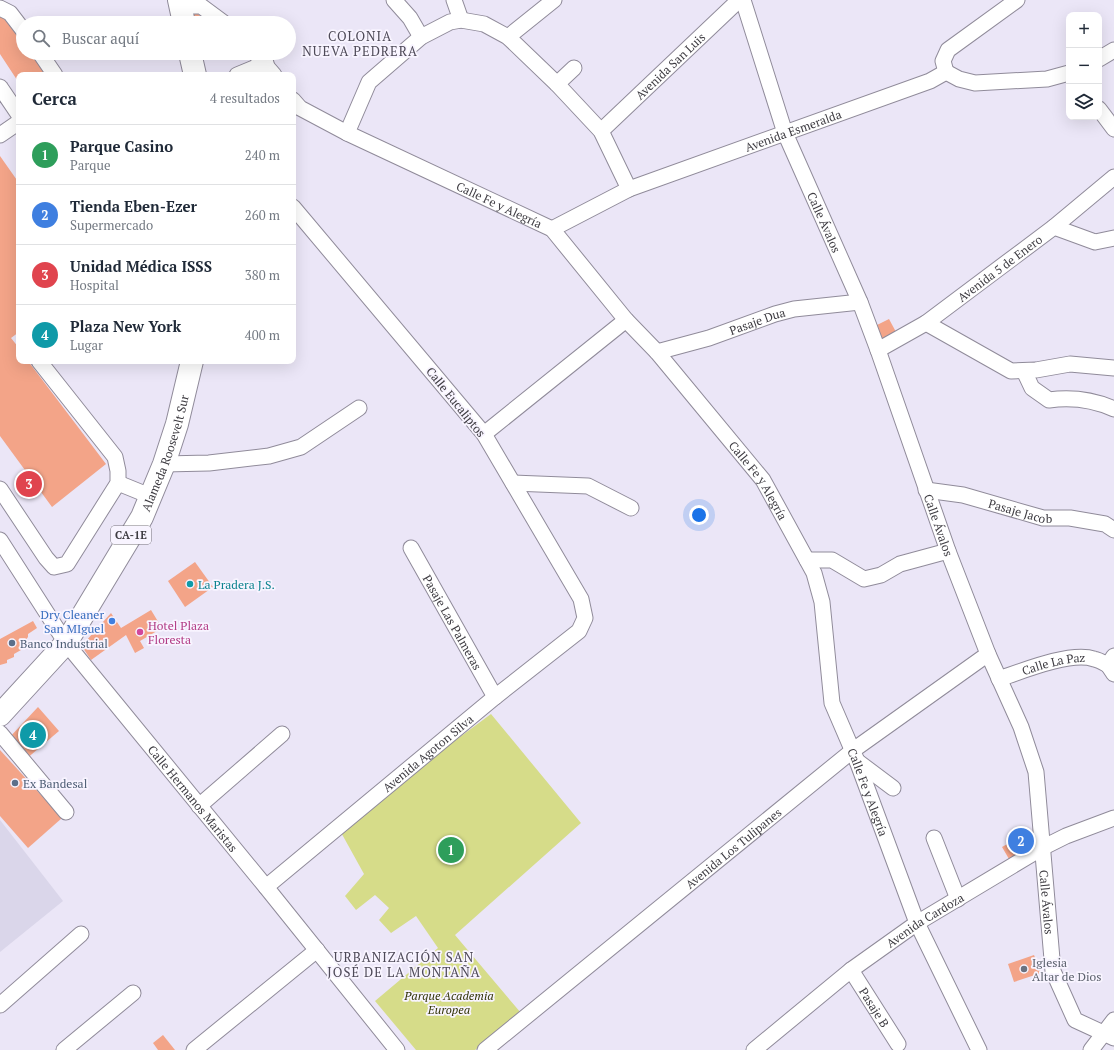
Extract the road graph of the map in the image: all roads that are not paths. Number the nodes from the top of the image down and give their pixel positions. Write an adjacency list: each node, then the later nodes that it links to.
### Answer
1 (394, 0): 12 (street)
2 (454, 0): 10 (street)
3 (554, 0): 13 (street)
4 (739, 0): 32 (street, Avenida San Luis)
5 (743, 0): 34 (street, Calle Ávalos)
6 (1009, 2): 23 (street)
7 (0, 8): 11 (street)
8 (181, 10): 9 (street)
9 (215, 16)
10 (461, 20): 12 (street); 13 (street)
11 (16, 21)
12 (421, 37): 33 (street)
13 (508, 37): 25 (street)
14 (1114, 50): 15 (street)
15 (1102, 57)
16 (45, 60): 20 (street)
17 (192, 60): 21 (highway)
18 (265, 64): 22 (street)
19 (574, 68): 25 (street)
20 (53, 72)
21 (194, 72)
22 (245, 72)
23 (946, 72): 24 (street); 34 (street, Avenida Esmeralda)
24 (1066, 74)
25 (558, 84): 32 (street)
26 (0, 87): 28 (street)
27 (296, 103): 33 (street, Calle Fe y Alegría)
28 (16, 111)
29 (1102, 114): 31 (street)
30 (16, 124): 35 (street)
31 (1114, 129)
32 (601, 131): 37 (street)
33 (347, 133): 40 (street, Calle Fe y Alegría)
34 (785, 133): 37 (street, Avenida Esmeralda); 42 (street, Calle Ávalos)
35 (0, 135)
36 (1114, 177): 39 (street, Avenida 5 de Enero)
37 (628, 189): 40 (street, Avenida Esmeralda)
38 (296, 211): 53 (street, Calle Eucaliptos)
39 (1054, 227): 41 (street); 44 (street, Avenida 5 de Enero)
40 (552, 229): 43 (street, Calle Fe y Alegría)
41 (1114, 238)
42 (860, 302): 45 (street, Calle Ávalos); 46 (street, Pasaje Dua)
43 (626, 320): 46 (street, Calle Fe y Alegría); 53 (street)
44 (926, 323): 45 (street, Avenida 5 de Enero); 50 (street)
45 (878, 350): 58 (street, Calle Ávalos)
46 (657, 352): 65 (street, Calle Fe y Alegría)
47 (41, 364): 55 (street)
48 (191, 364): 54 (highway, Alameda Roosevelt Sur / CA-1E)
49 (1114, 368): 50 (street)
50 (1024, 371): 52 (street)
51 (359, 408): 54 (street)
52 (1114, 409)
53 (484, 434): 56 (street, Calle Eucaliptos)
54 (164, 464): 59 (highway, Alameda Roosevelt Sur / CA-1E)
55 (118, 483): 57 (street); 59 (street)
56 (513, 483): 60 (street); 66 (street, Calle Eucaliptos)
57 (0, 489)
58 (926, 490): 61 (street, Pasaje Jacob); 64 (street, Calle Ávalos)
59 (150, 496): 67 (highway, Alameda Roosevelt Sur / CA-1E)
60 (631, 508)
61 (1114, 530)
62 (0, 540): 67 (street, Calle Hermanos Maristas)
63 (411, 548): 71 (street, Pasaje Las Palmeras)
64 (948, 551): 65 (street); 68 (street, Calle Ávalos)
65 (807, 560): 76 (street, Calle Fe y Alegría)
66 (585, 618): 71 (street, Avenida Agoton Silva)
67 (62, 638): 72 (highway, Alameda Roosevelt Sur / CA-1E); 73 (highway, Alameda Roosevelt Sur / CA-1E); 78 (street, Calle Hermanos Maristas)
68 (988, 654): 70 (street, Calle Ávalos); 76 (street, Avenida Los Tulipanes)
69 (1112, 663): 70 (street, Calle La Paz)
70 (999, 679): 82 (street, Calle Ávalos)
71 (495, 697): 83 (street, Avenida Agoton Silva)
72 (0, 698)
73 (0, 715)
74 (0, 733): 79 (street)
75 (282, 734): 78 (street)
76 (855, 756): 77 (street); 85 (street, Calle Fe y Alegría); 97 (street, Avenida Los Tulipanes)
77 (893, 788)
78 (199, 806): 83 (street, Calle Hermanos Maristas)
79 (66, 812)
80 (1114, 818): 82 (street, Avenida Cardoza)
81 (934, 838): 84 (street)
82 (1042, 848): 84 (street, Avenida Cardoza); 92 (street, Calle Ávalos)
83 (266, 886): 87 (street, Calle Hermanos Maristas)
84 (958, 899): 85 (street, Avenida Cardoza)
85 (918, 923): 88 (street, Avenida Cardoza); 99 (street, Calle Fe y Alegría)
86 (81, 934): 90 (street)
87 (317, 950): 95 (street); 96 (street, Calle Hermanos Maristas)
88 (851, 970): 93 (street, Pasaje B); 98 (street, Avenida Cardoza)
89 (133, 993): 94 (street)
90 (0, 1005)
91 (1114, 1020): 92 (street)
92 (1109, 1036): 100 (street)
93 (898, 1044)
94 (64, 1050)
95 (194, 1050)
96 (397, 1050)
97 (484, 1050)
98 (754, 1050)
99 (979, 1050)
100 (1091, 1050)

